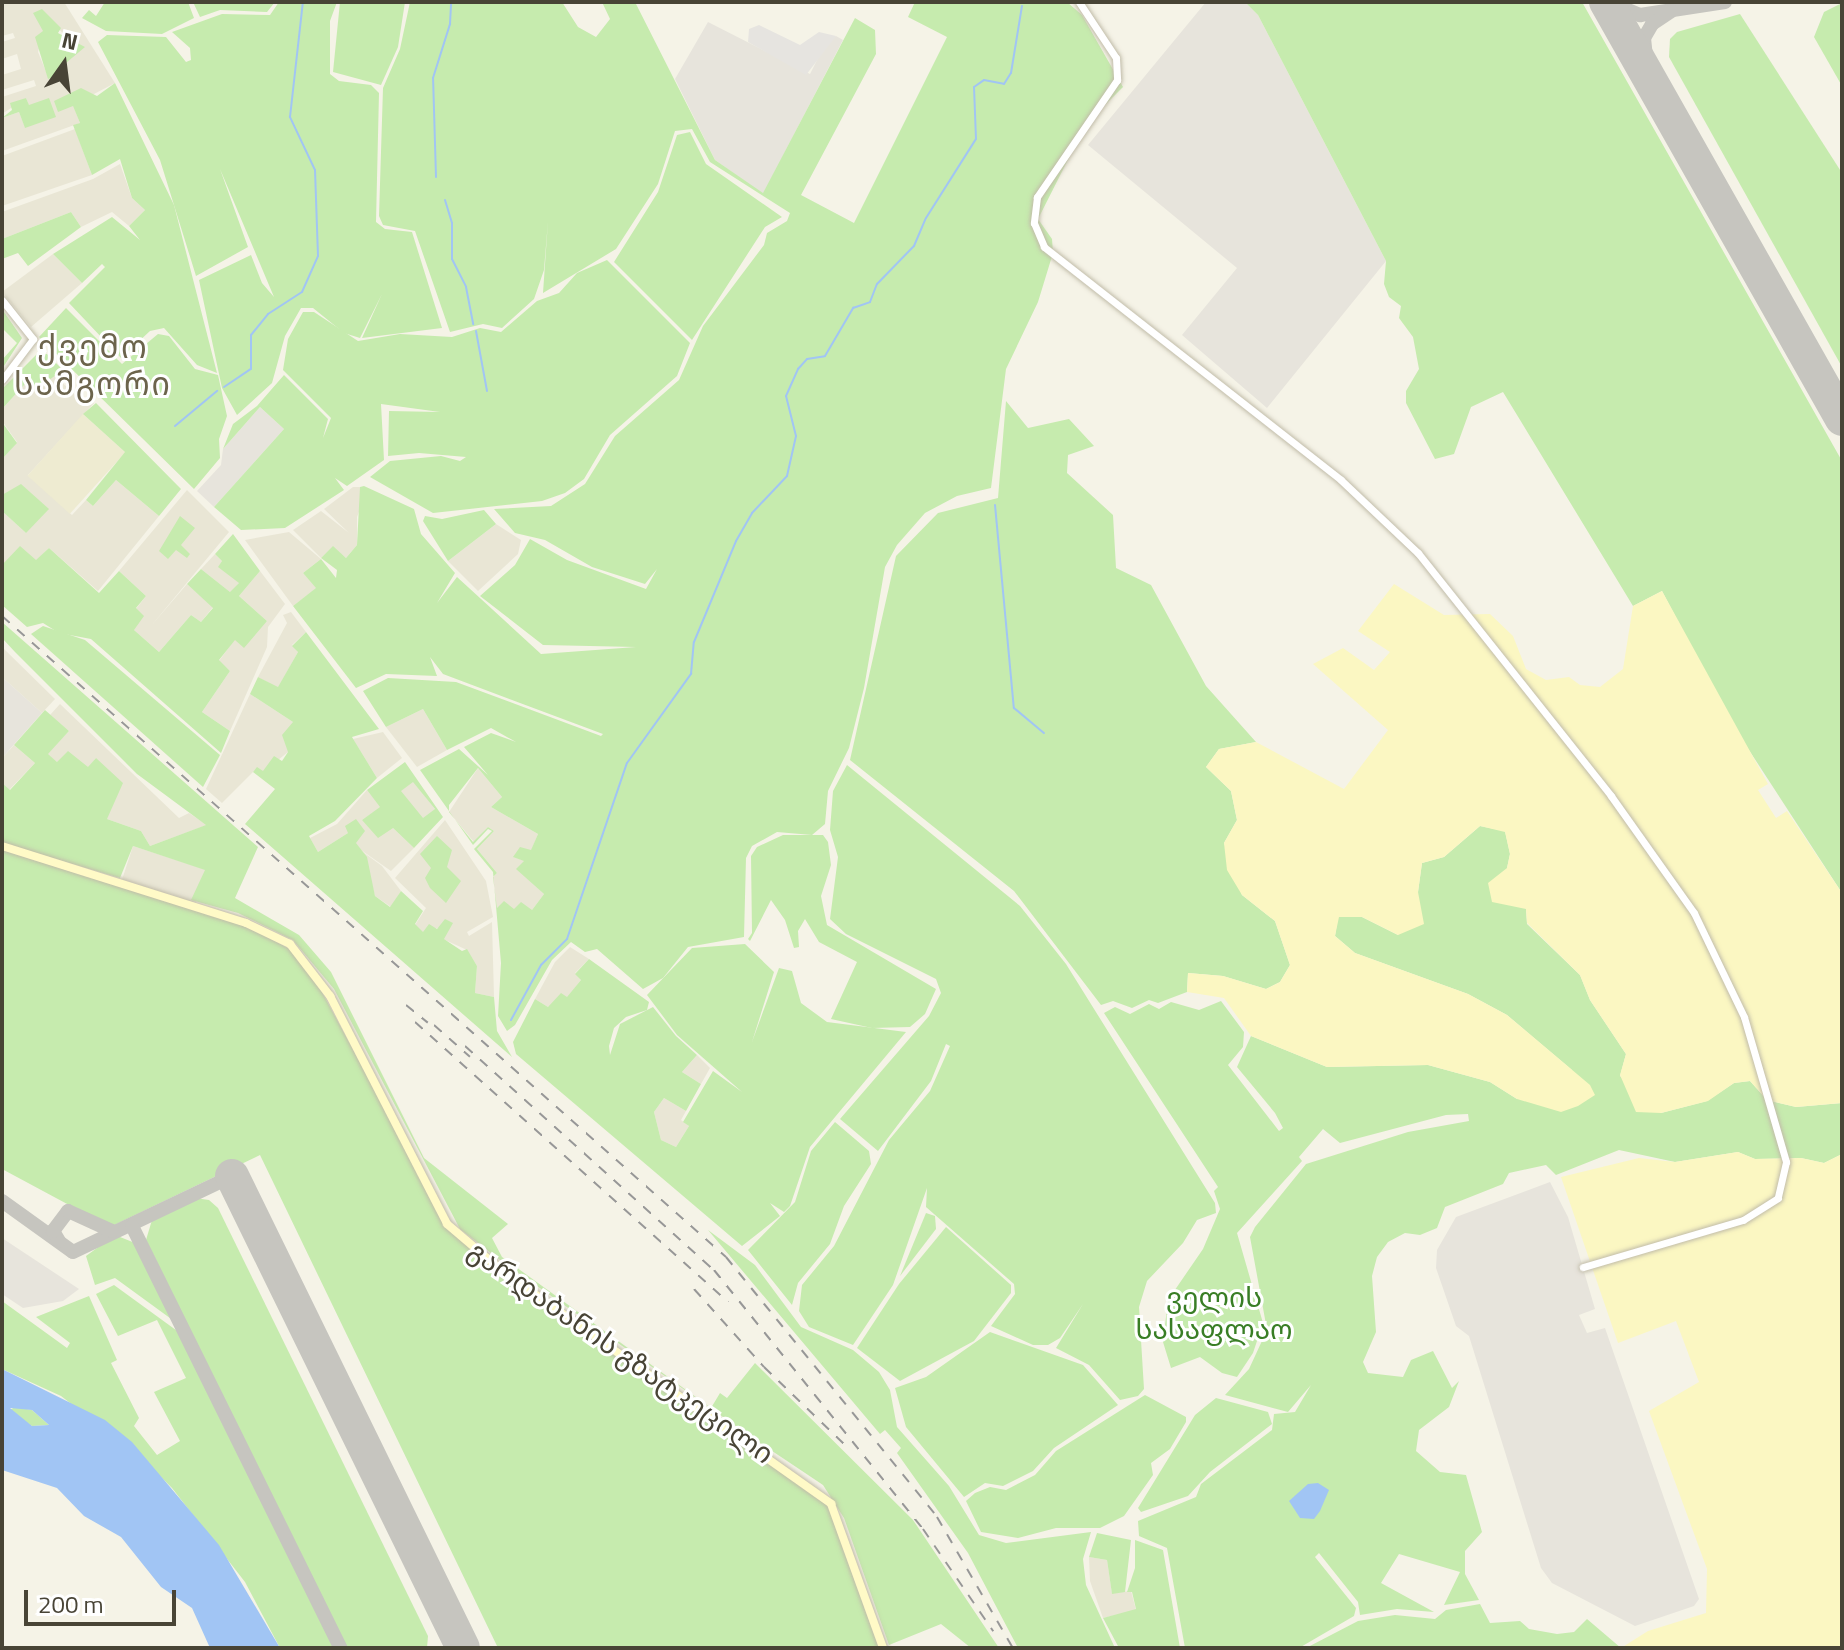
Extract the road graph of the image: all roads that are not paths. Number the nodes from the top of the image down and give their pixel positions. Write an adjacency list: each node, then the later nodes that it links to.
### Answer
1 (1079, 2): 5 (street)
2 (2, 300): 3 (street)
3 (2, 380)
4 (2, 846): 6 (main road, გარდაბანის გზატკეცილი)
5 (1583, 1267)
6 (883, 1648)

